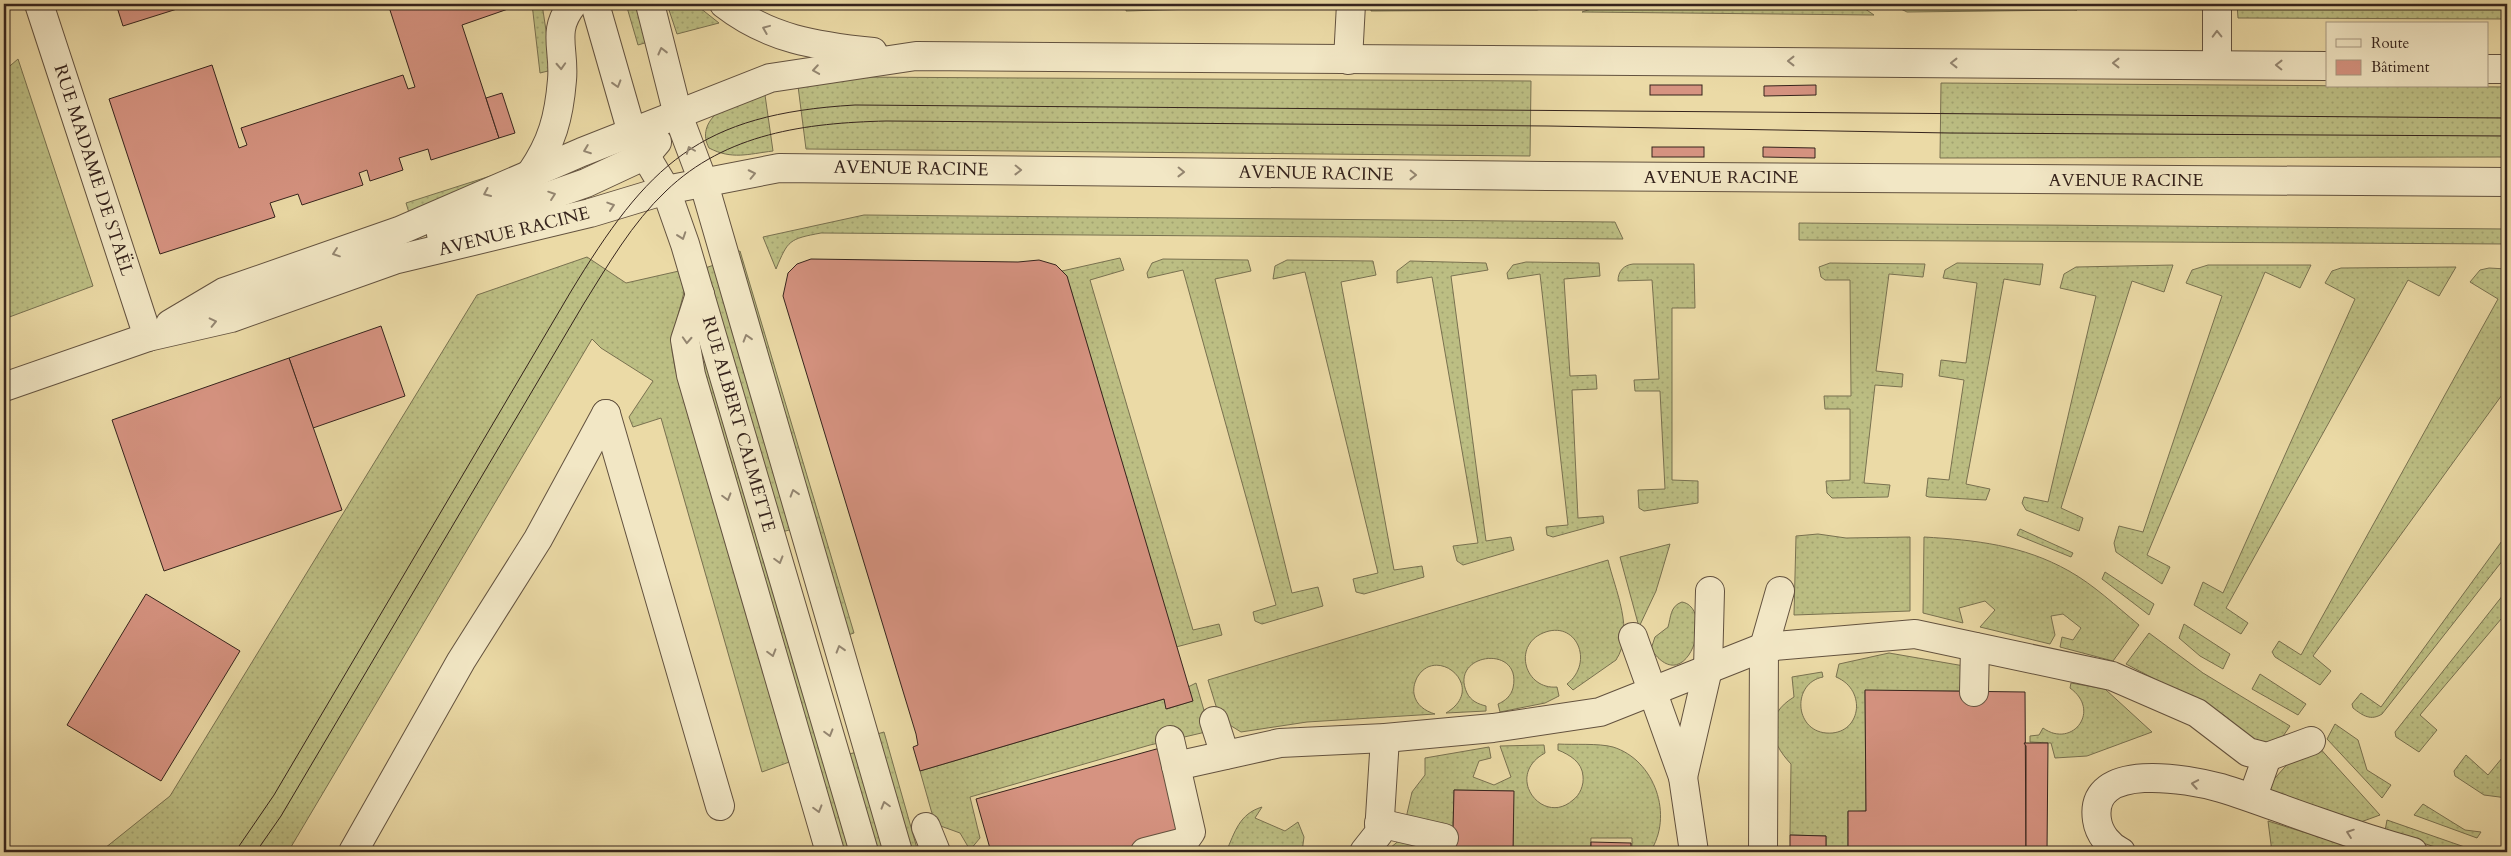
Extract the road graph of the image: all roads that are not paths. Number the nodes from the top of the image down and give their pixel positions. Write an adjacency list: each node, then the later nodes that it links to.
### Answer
1 (39, 4): 22 (street, RUE MADAME DE STAËL)
2 (573, 4): 16 (street, one-way to 16)
3 (594, 4): 15 (street, RUE ALBERT CALMETTE, one-way to 15)
4 (650, 4): 14 (street, RUE ALBERT CALMETTE, one-way to 4)
5 (724, 4): 8 (street, one-way to 5)
6 (1351, 4): 9 (street)
7 (2217, 4): 10 (street, one-way to 7)
8 (916, 56): 9 (street, AVENUE RACINE); 14 (street, AVENUE RACINE, one-way to 14)
9 (1348, 60): 10 (street, AVENUE RACINE, one-way to 9)
10 (2217, 64): 11 (street, AVENUE RACINE, one-way to 10)
11 (2326, 66)
12 (2488, 69): 13 (street)
13 (2507, 69)
14 (678, 115): 15 (street, AVENUE RACINE); 18 (street, RUE ALBERT CALMETTE, one-way to 14)
15 (639, 144): 16 (street, AVENUE RACINE, one-way to 16); 19 (street, RUE ALBERT CALMETTE); 20 (street, one-way to 15)
16 (531, 174): 22 (street, AVENUE RACINE, one-way to 22)
17 (2507, 182): 18 (street, AVENUE RACINE, one-way to 17)
18 (704, 184): 19 (street, AVENUE RACINE); 30 (street, RUE ALBERT CALMETTE, one-way to 18)
19 (666, 190): 20 (street, AVENUE RACINE, one-way to 19); 21 (street, RUE ALBERT CALMETTE, one-way to 21)
20 (394, 260): 22 (street, AVENUE RACINE, one-way to 20)
21 (700, 294): 33 (street, RUE ALBERT CALMETTE, one-way to 33); 49 (street, one-way to 49)
22 (148, 337): 23 (street, AVENUE RACINE)
23 (4, 387)
24 (1710, 591): 29 (street)
25 (1780, 592): 27 (street)
26 (1633, 637): 31 (street)
27 (1764, 647): 28 (street); 29 (street); 55 (street)
28 (1974, 647): 32 (street); 39 (street)
29 (1708, 669): 31 (street); 41 (street)
30 (853, 692): 33 (street); 51 (street, RUE ALBERT CALMETTE, one-way to 30)
31 (1651, 692): 35 (street); 41 (street)
32 (1974, 692)
33 (821, 702): 50 (street, RUE ALBERT CALMETTE, one-way to 50)
34 (1214, 721): 38 (street)
35 (1385, 738): 38 (street); 44 (street)
36 (1170, 740): 40 (street)
37 (2311, 741): 39 (street)
38 (1225, 755): 40 (street)
39 (2267, 757): 42 (street)
40 (1176, 766): 53 (street)
41 (1682, 777): 54 (street)
42 (2258, 784)
43 (720, 806): 48 (street)
44 (1379, 823): 46 (street); 47 (street)
45 (926, 827): 52 (street)
46 (1444, 838)
47 (1366, 851)
48 (353, 852)
49 (830, 852)
50 (864, 852)
51 (898, 852)
52 (936, 852)
53 (1145, 852)
54 (1694, 852)
55 (1763, 852)
56 (2121, 852): 57 (street, one-way to 56)
57 (2413, 852)

